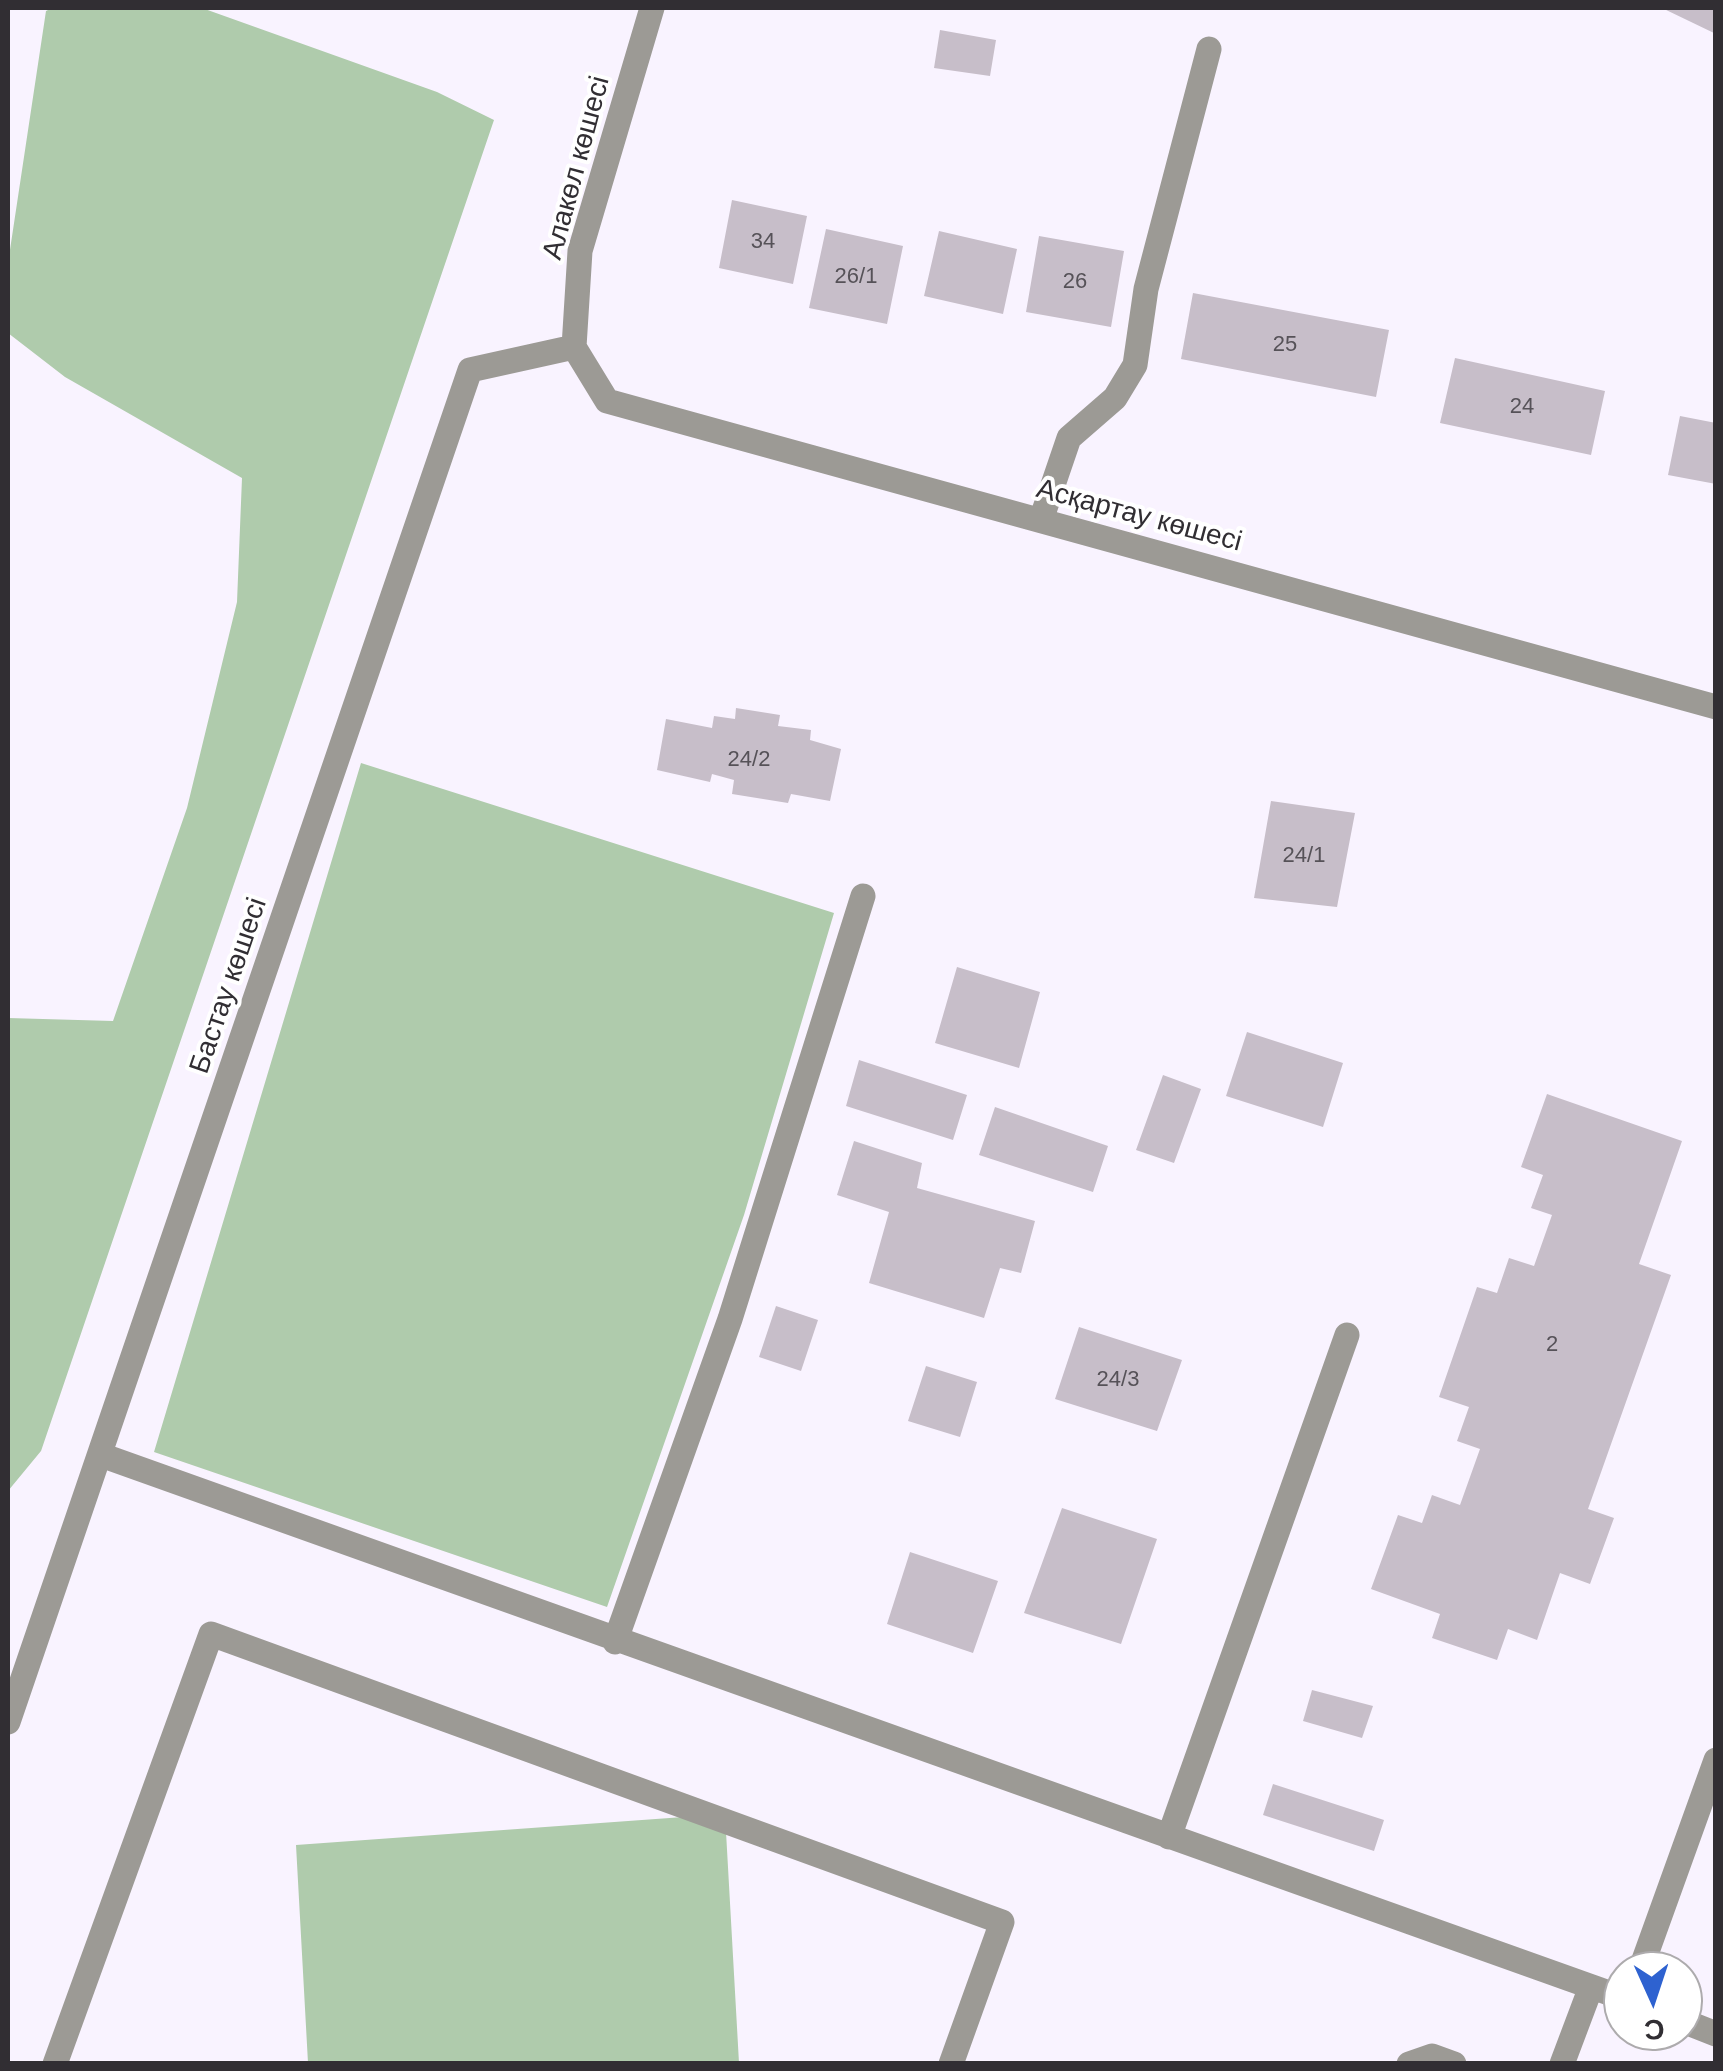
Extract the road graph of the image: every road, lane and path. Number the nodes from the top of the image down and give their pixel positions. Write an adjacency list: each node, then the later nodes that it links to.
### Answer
1 (652, 8): 3 (street, Алакөл көшесі)
2 (1209, 48): 4 (street)
3 (574, 347): 4 (street, Асқартау көшесі); 8 (street, Бастау көшесі)
4 (1041, 520): 5 (street, Асқартау көшесі)
5 (1716, 707)
6 (863, 896): 9 (street)
7 (1347, 1335): 12 (street)
8 (101, 1456): 9 (street); 10 (street, Бастау көшесі)
9 (616, 1642): 12 (street)
10 (8, 1722)
11 (1716, 1760): 13 (street)
12 (1168, 1837): 14 (street)
13 (1647, 1951)
14 (1590, 1987): 15 (street); 20 (street)
15 (1603, 1991)
16 (55, 2064): 17 (street)
17 (951, 2064)
18 (1409, 2064): 19 (street)
19 (1454, 2064)
20 (1562, 2064)

